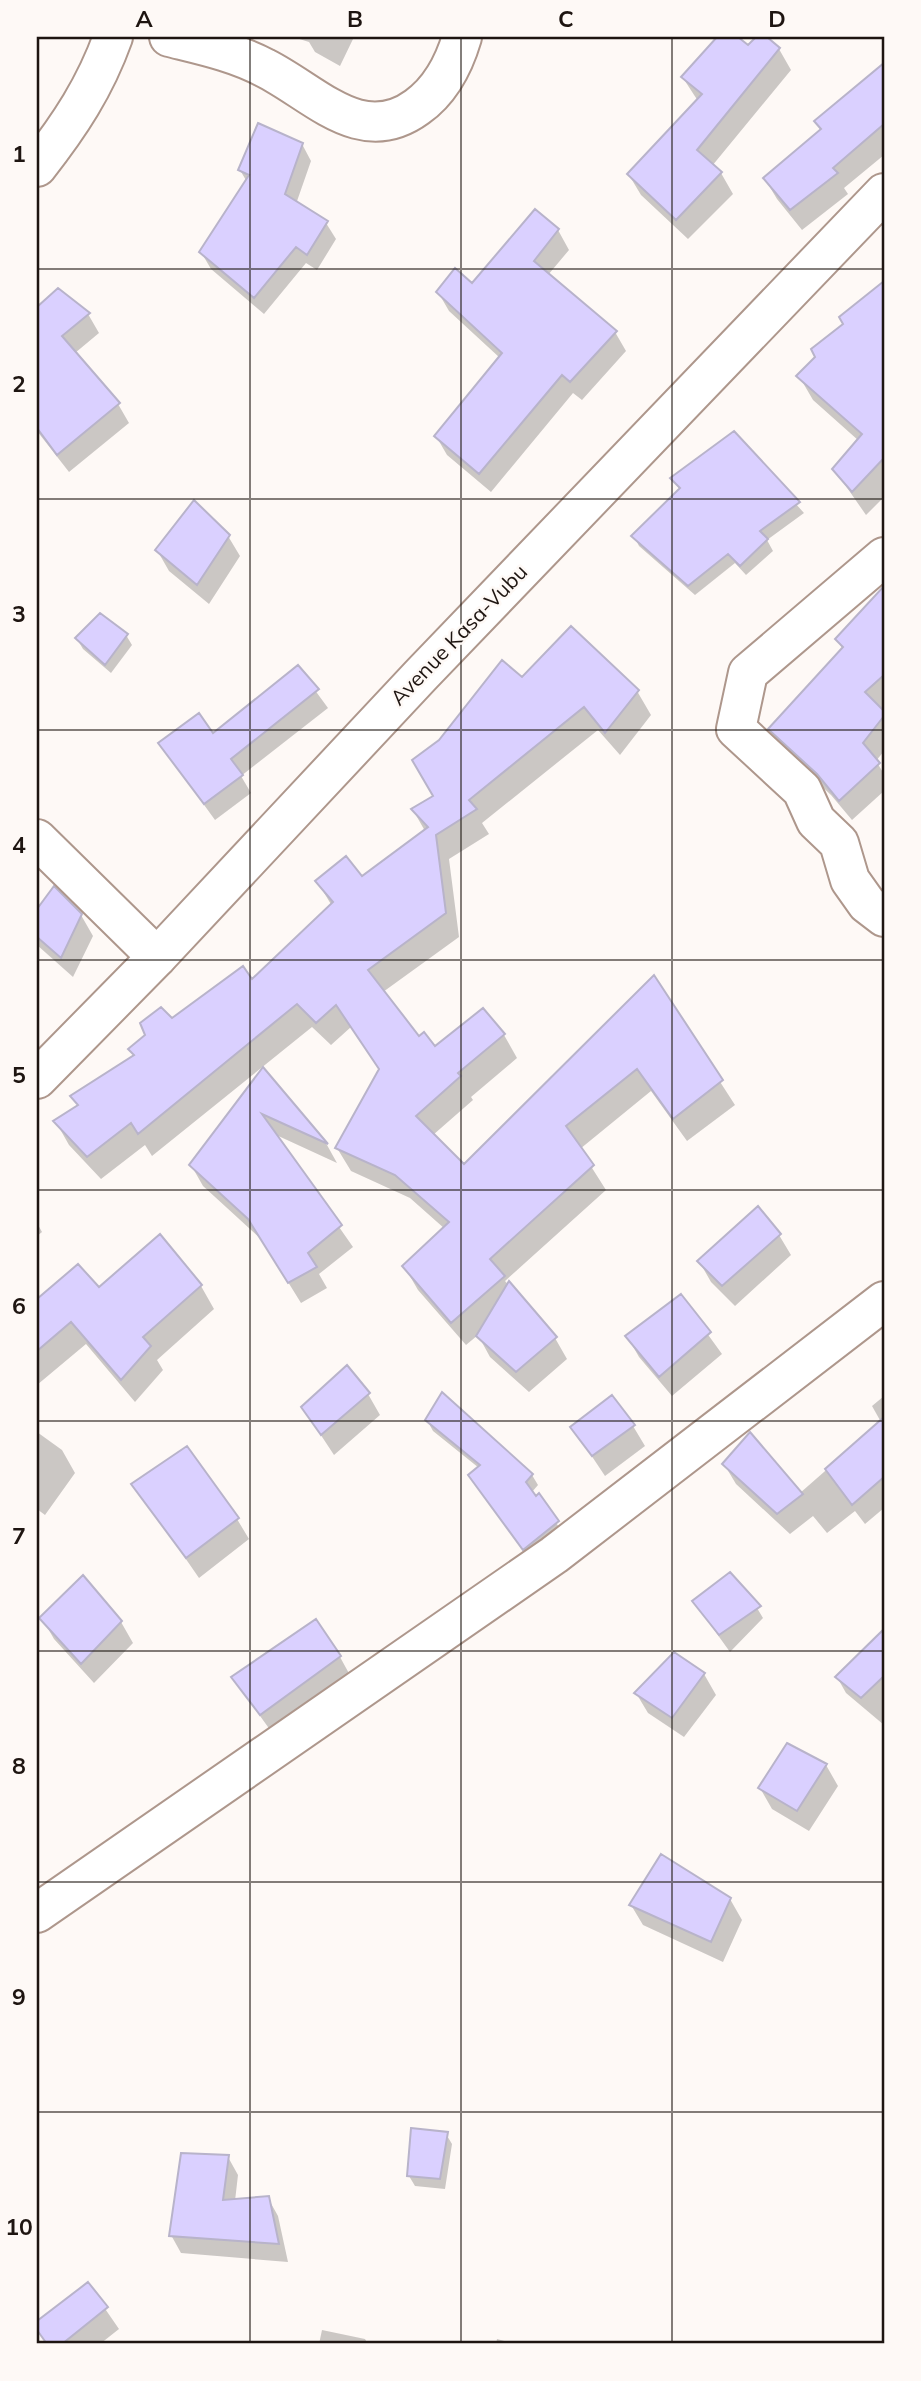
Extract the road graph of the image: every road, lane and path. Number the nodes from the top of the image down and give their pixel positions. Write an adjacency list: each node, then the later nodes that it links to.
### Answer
1 (113, 37): 4 (main road)
2 (169, 37): 3 (main road)
3 (462, 37)
4 (37, 167)
5 (884, 193): 9 (main road, Avenue Kasa-Vubu)
6 (884, 557): 8 (main road)
7 (37, 839): 9 (main road)
8 (884, 917)
9 (157, 957): 10 (main road, Avenue Kasa-Vubu)
10 (37, 1079)
11 (884, 1301): 12 (main road)
12 (37, 1913)

